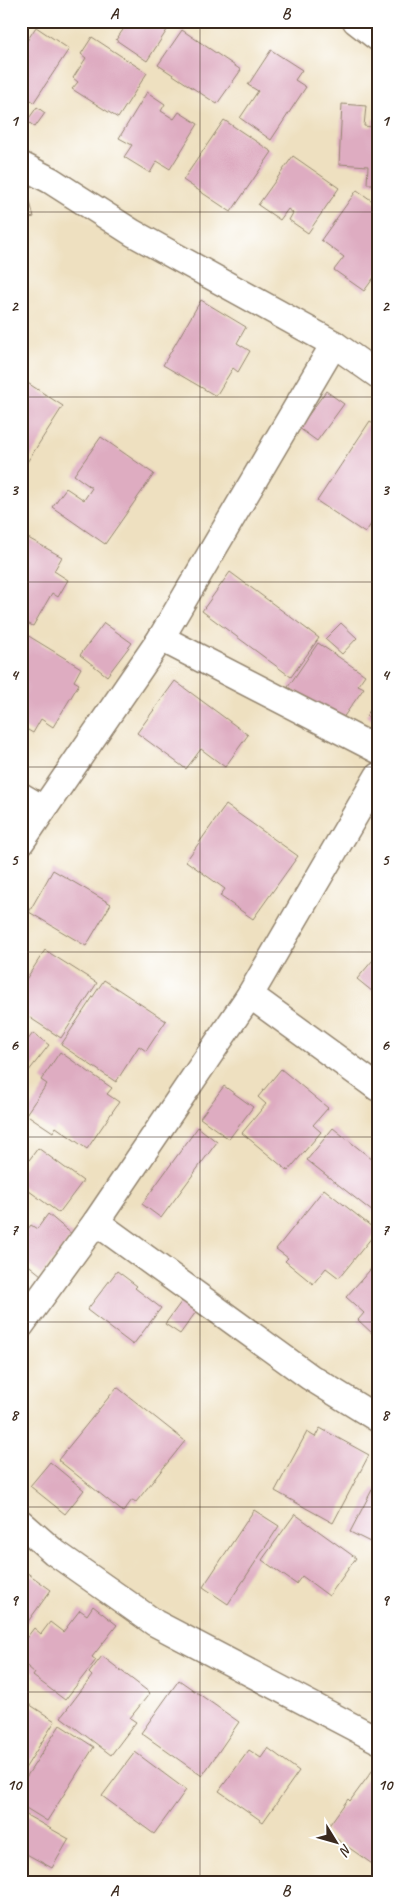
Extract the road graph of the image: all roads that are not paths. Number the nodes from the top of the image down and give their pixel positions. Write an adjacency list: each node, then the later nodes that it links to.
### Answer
1 (356, 21): 2 (street)
2 (378, 38)
3 (21, 165): 4 (street)
4 (334, 344): 5 (street); 6 (street)
5 (378, 375)
6 (165, 630): 7 (street); 9 (street)
7 (378, 750)
8 (378, 776): 11 (street)
9 (32, 803): 10 (street)
10 (21, 842)
11 (250, 995): 12 (street); 13 (street)
12 (378, 1088)
13 (96, 1222): 14 (street); 15 (street)
14 (21, 1325)
15 (378, 1419)
16 (21, 1523): 17 (street)
17 (378, 1740)

